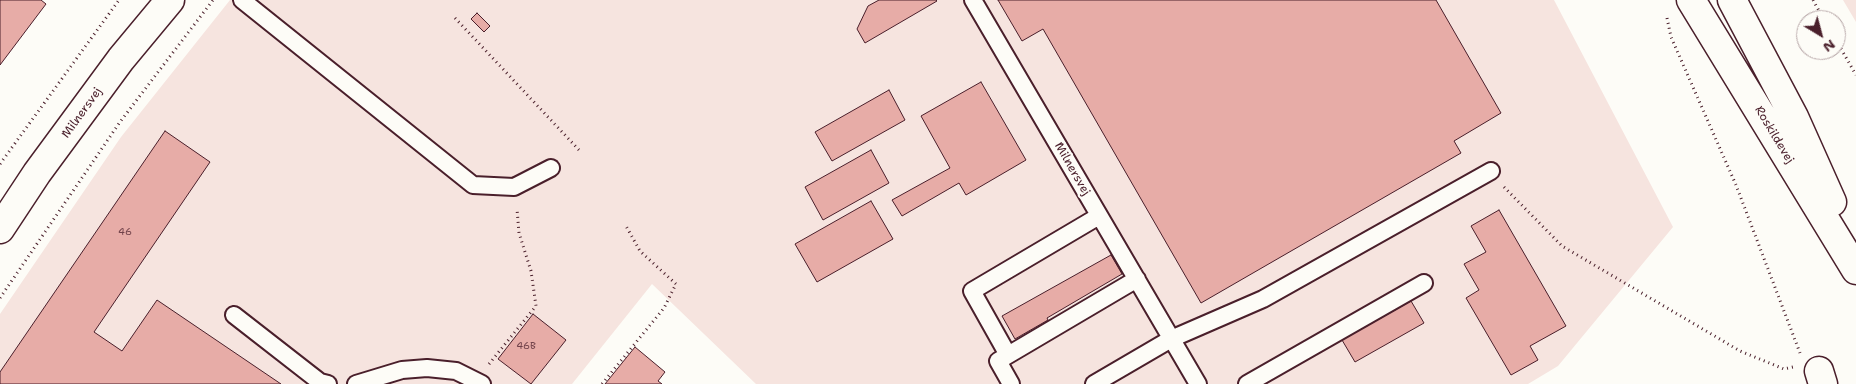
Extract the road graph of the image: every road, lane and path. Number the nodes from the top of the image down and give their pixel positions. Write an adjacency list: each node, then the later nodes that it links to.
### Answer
1 (119, 0): 13 (path)
2 (170, 0): 19 (street, Milnersvej)
3 (214, 0): 24 (path)
4 (242, 0): 16 (lane)
5 (973, 0): 17 (lane, Milnersvej)
6 (1691, 0): 21 (street, Roskildevej)
7 (1732, 0): 20 (street, Roskildevej)
8 (1666, 9): 28 (path)
9 (455, 18): 12 (path)
10 (1846, 58): 11 (path)
11 (1856, 75)
12 (580, 151)
13 (0, 164)
14 (551, 168): 16 (lane)
15 (1492, 171): 26 (lane); 28 (path)
16 (514, 187): 29 (path)
17 (1099, 216): 22 (lane, Milnersvej); 27 (lane)
18 (626, 226): 32 (path)
19 (0, 230)
20 (1856, 257)
21 (1856, 270)
22 (1137, 280): 26 (lane, Milnersvej); 27 (lane)
23 (1424, 283): 36 (lane)
24 (0, 298)
25 (234, 315): 30 (lane)
26 (1171, 339): 34 (lane); 35 (lane, Milnersvej)
27 (1008, 355): 33 (lane)
28 (1816, 373)
29 (479, 382): 31 (lane)
30 (328, 384)
31 (356, 384)
32 (602, 384)
33 (1011, 384)
34 (1094, 384)
35 (1198, 384)
36 (1247, 384)

